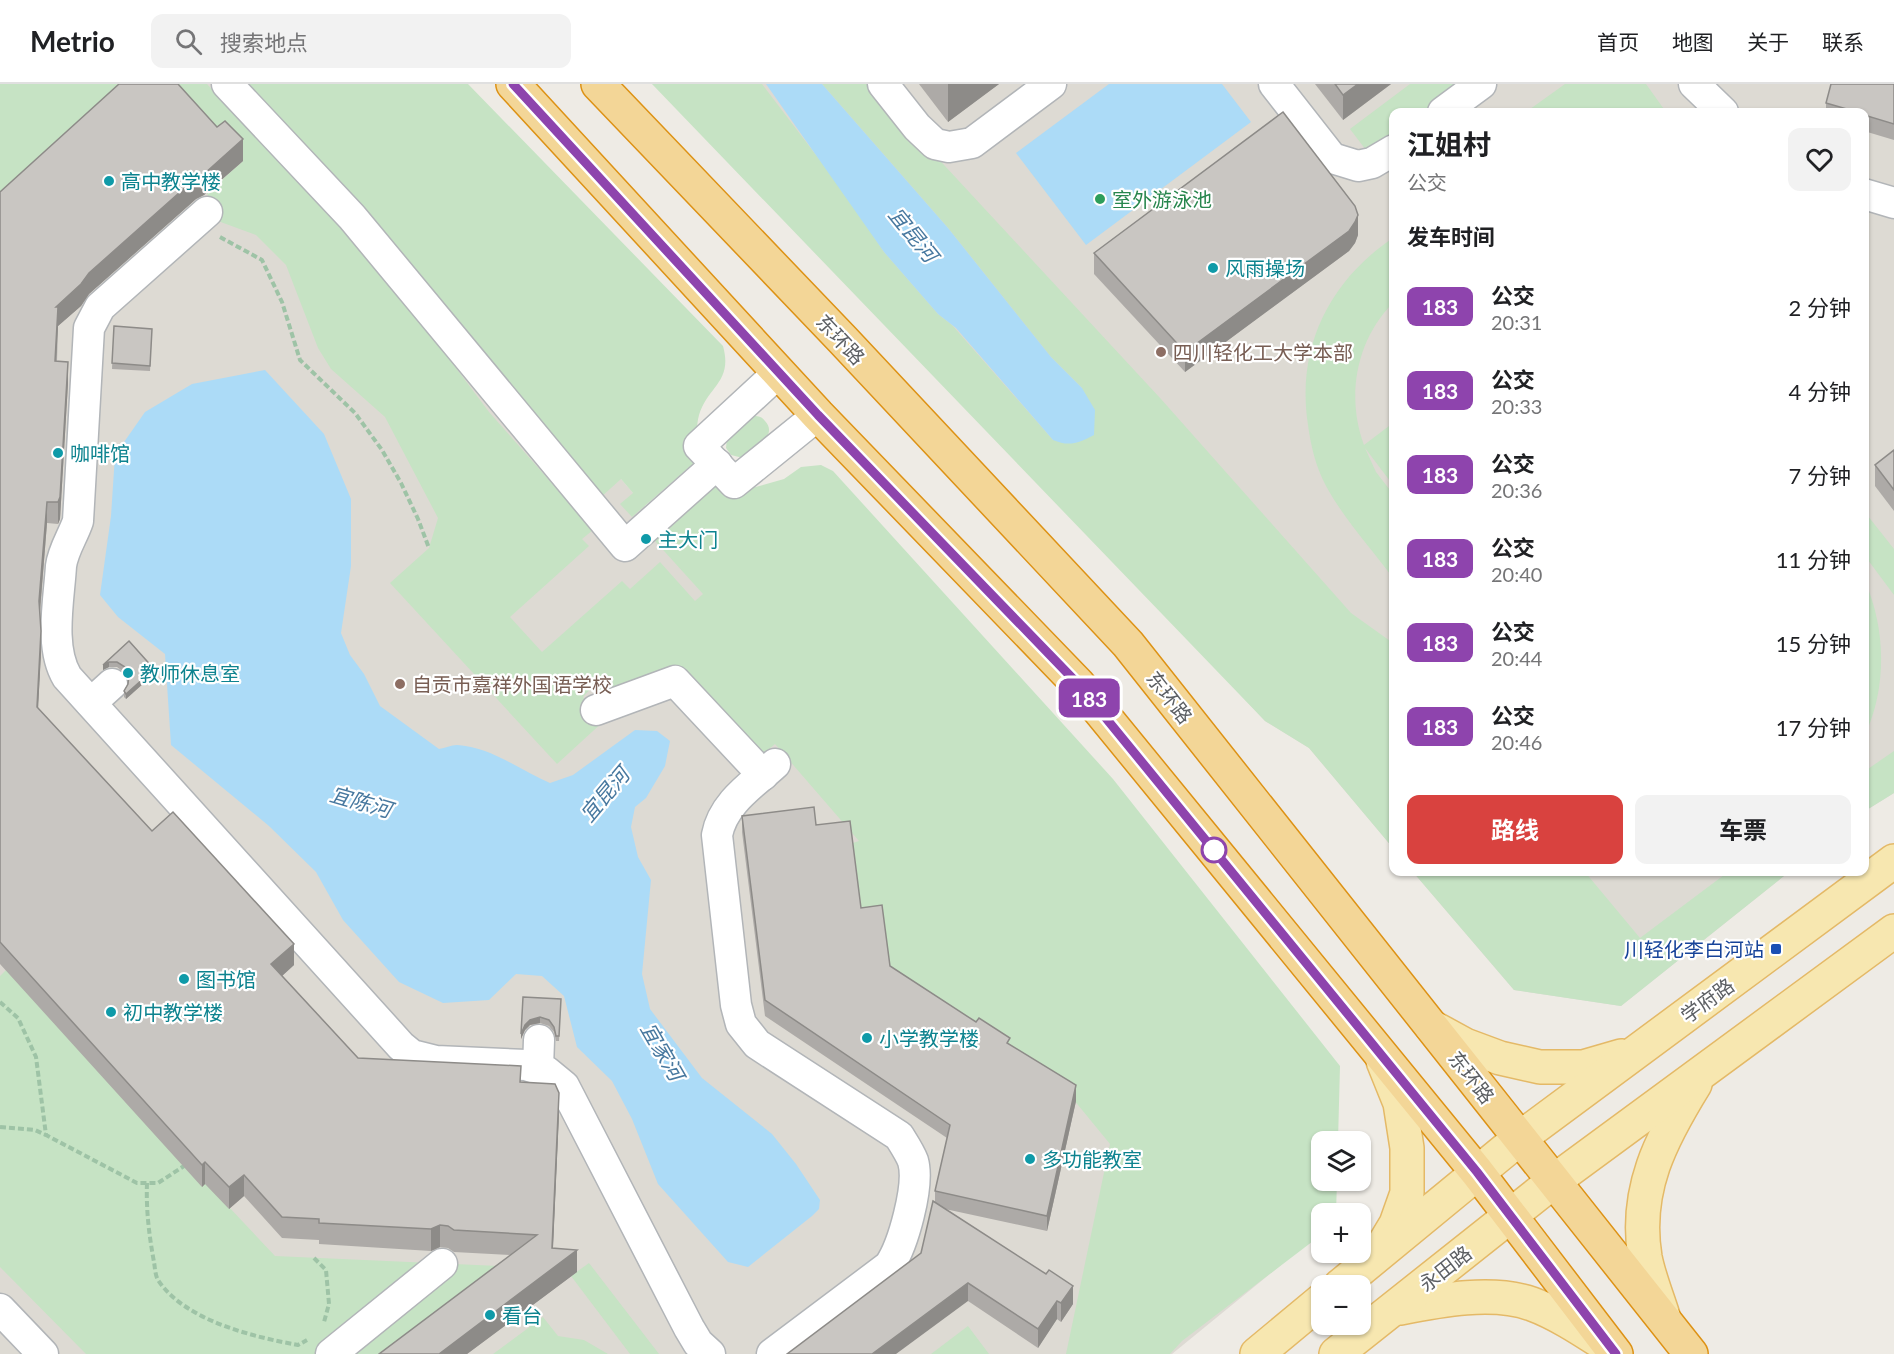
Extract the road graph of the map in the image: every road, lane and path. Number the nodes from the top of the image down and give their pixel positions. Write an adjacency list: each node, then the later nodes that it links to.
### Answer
1 (227, 84): 17 (street)
2 (513, 84): 15 (highway)
3 (598, 84): 23 (highway, 东环路)
4 (883, 84): 5 (street)
5 (1051, 84)
6 (1274, 84): 11 (street)
7 (1481, 84): 9 (street)
8 (1694, 84): 10 (street)
9 (1448, 108)
10 (1719, 108)
11 (1389, 153)
12 (1869, 196): 13 (street)
13 (1894, 203)
14 (199, 219): 18 (path); 47 (street)
15 (779, 372): 16 (highway); 17 (street)
16 (818, 415): 17 (street); 25 (highway)
17 (717, 464)
18 (429, 548)
19 (596, 710): 48 (street)
20 (1894, 861): 24 (main road, 学府路)
21 (1894, 931): 26 (main road)
22 (0, 1002): 28 (path)
23 (1432, 1027): 24 (main road); 29 (highway, 东环路)
24 (1637, 1052): 29 (main road, 学府路)
25 (1381, 1054): 31 (highway); 35 (main road)
26 (1702, 1072): 32 (main road); 42 (main road)
27 (0, 1127): 28 (path)
28 (46, 1135): 33 (path)
29 (1520, 1138): 31 (main road); 32 (highway, 东环路)
30 (184, 1166): 33 (path)
31 (1477, 1172): 34 (highway); 35 (main road)
32 (1554, 1181): 34 (main road, 永田路); 42 (highway, 东环路)
33 (147, 1183): 44 (path)
34 (1511, 1216): 41 (main road, 永田路); 45 (highway)
35 (1379, 1253): 38 (main road)
36 (314, 1258): 43 (path)
37 (442, 1263): 44 (street)
38 (1353, 1275)
39 (0, 1309): 46 (street)
40 (1311, 1309): 49 (main road)
41 (1393, 1310): 45 (main road); 50 (main road, 永田路)
42 (1664, 1319): 51 (highway, 东环路)
43 (321, 1326)
44 (319, 1347)
45 (1614, 1351)
46 (43, 1354)
47 (710, 1354)
48 (772, 1354)
49 (1257, 1354)
50 (1336, 1354)
51 (1691, 1354)

